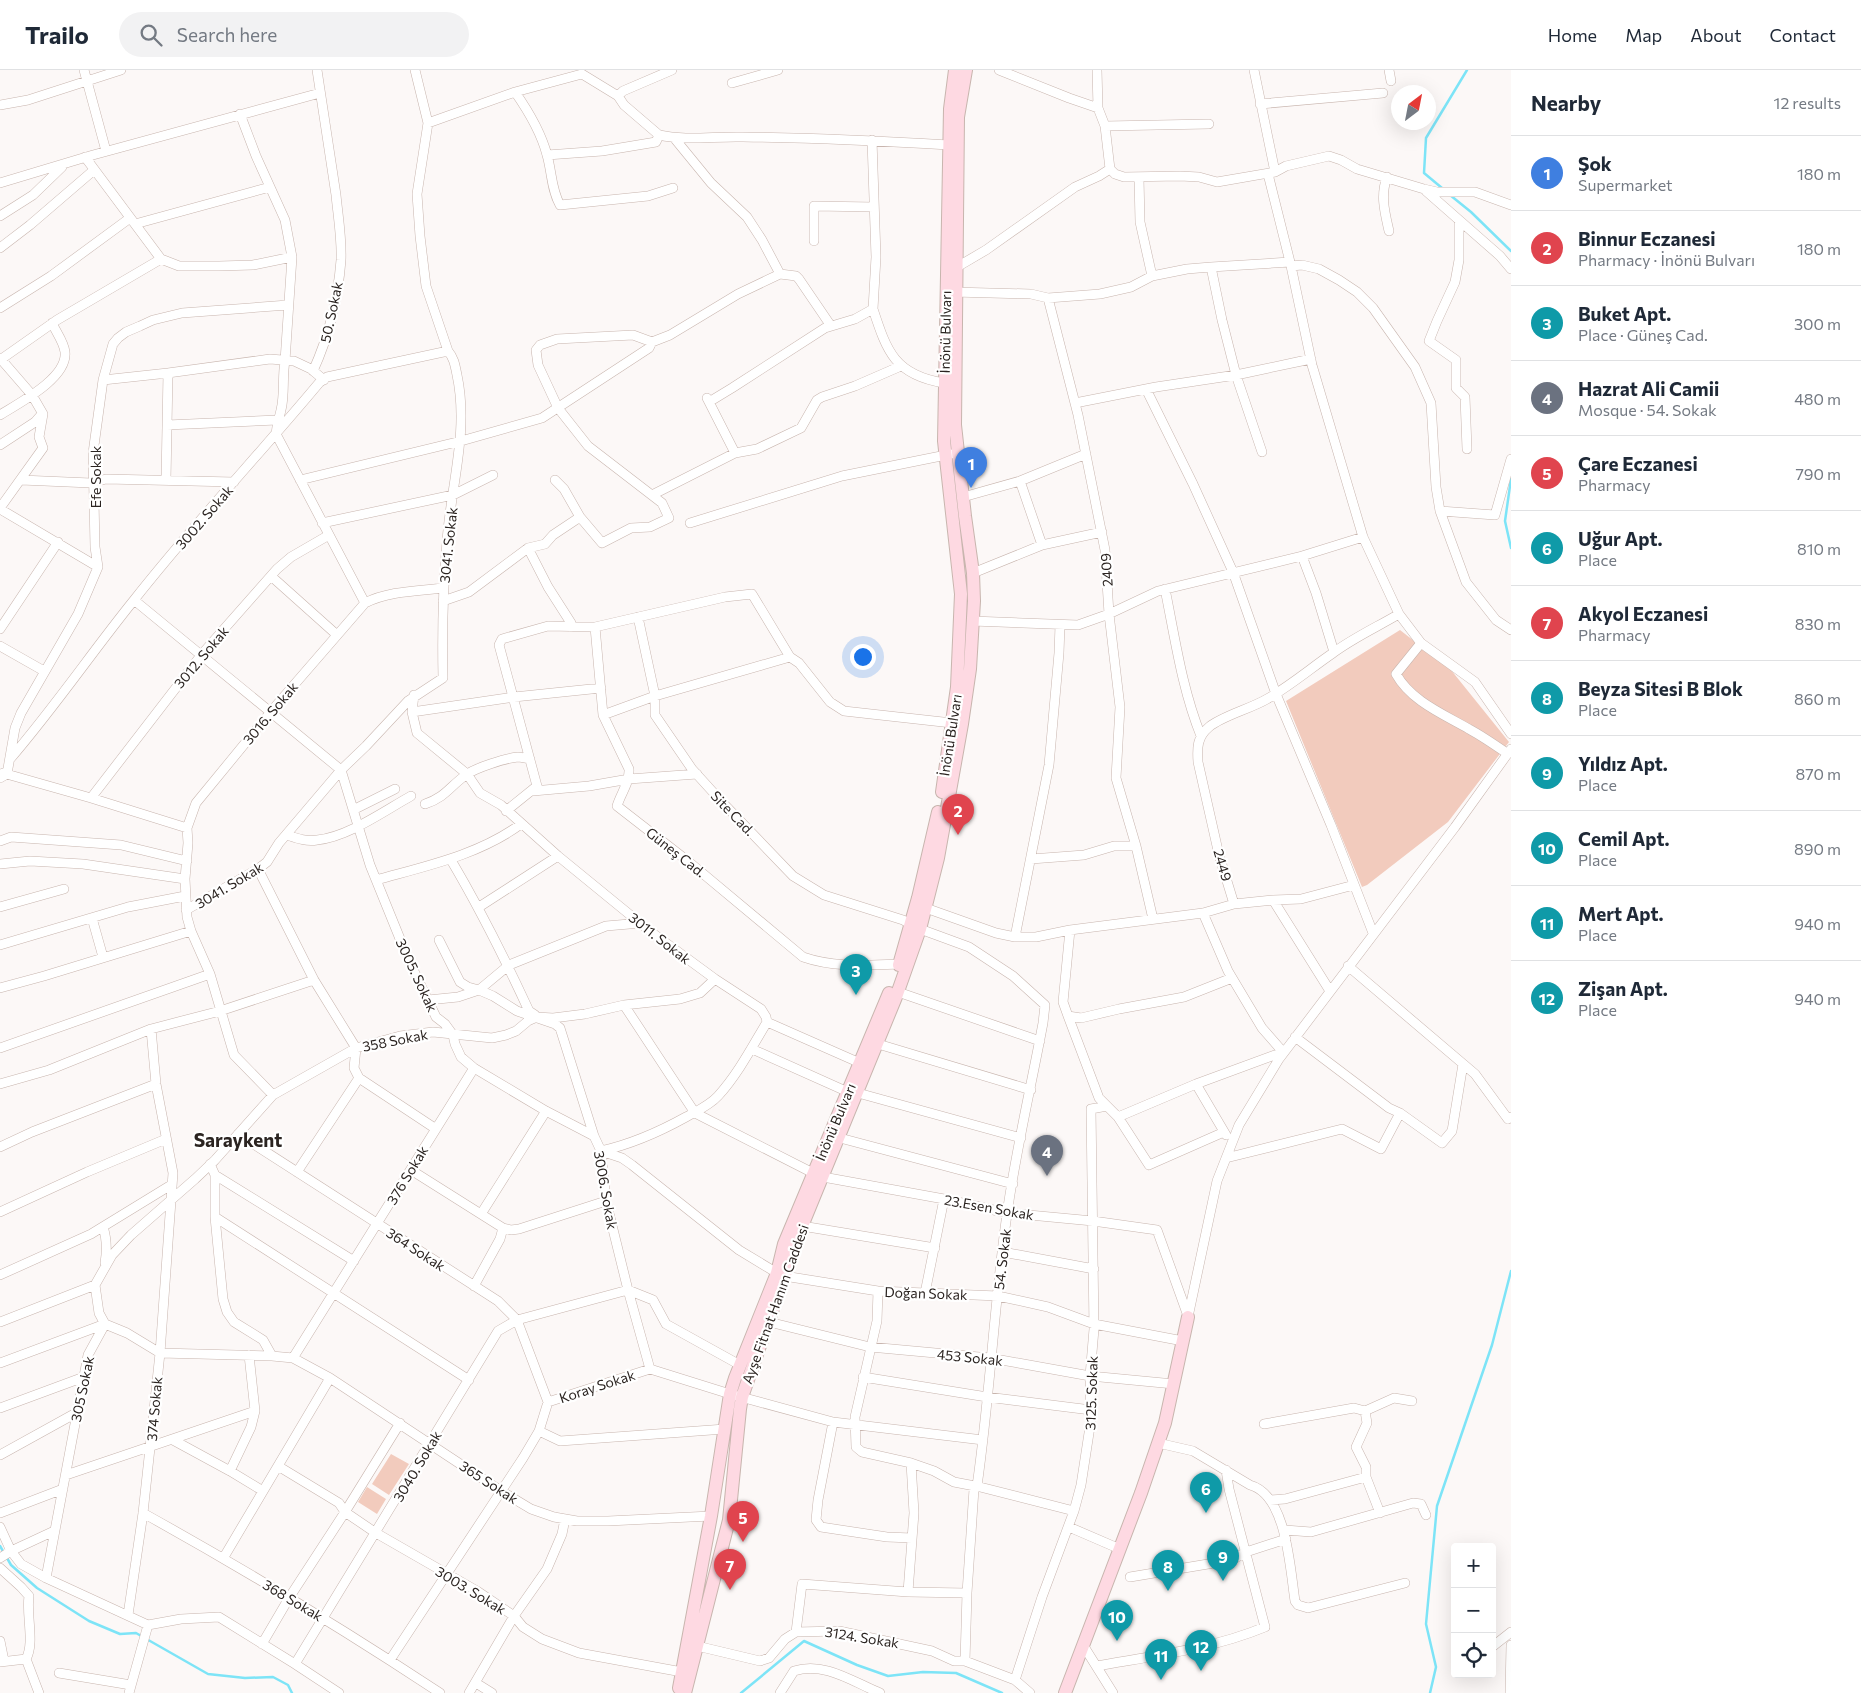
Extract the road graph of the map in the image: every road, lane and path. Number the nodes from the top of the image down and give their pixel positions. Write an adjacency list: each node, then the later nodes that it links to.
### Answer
1 (84, 70): 14 (street)
2 (121, 70): 14 (street)
3 (317, 70): 16 (street, 50. Sokak)
4 (415, 70): 24 (street, 3041. Sokak)
5 (672, 70): 19 (street)
6 (778, 70): 15 (street)
7 (955, 70): 30 (main road, İnönü Bulvarı)
8 (966, 70): 55 (main road, İnönü Bulvarı)
9 (998, 70): 22 (street)
10 (1096, 70): 22 (street)
11 (1254, 70): 20 (street)
12 (1389, 70): 13 (street)
13 (1391, 81)
14 (88, 82): 21 (street); 31 (street)
15 (732, 83)
16 (320, 92): 23 (street); 73 (street, 50. Sokak)
17 (516, 92): 19 (street); 24 (street); 32 (street)
18 (1383, 93): 20 (street)
19 (618, 96): 27 (street)
20 (1260, 104): 37 (street)
21 (0, 105)
22 (1098, 108): 26 (street)
23 (240, 114): 31 (street); 41 (street)
24 (428, 123): 68 (street, 3041. Sokak)
25 (1209, 124): 26 (street)
26 (1105, 126): 35 (street)
27 (659, 135): 28 (street); 32 (street)
28 (675, 138): 29 (street); 58 (street)
29 (872, 140): 30 (street); 45 (street)
30 (949, 145): 60 (main road, İnönü Bulvarı)
31 (106, 151): 33 (street)
32 (547, 155): 42 (street)
33 (85, 157): 34 (street); 36 (street)
34 (64, 165): 40 (street); 46 (street)
35 (1110, 169): 39 (street); 55 (street)
36 (94, 170): 48 (street); 51 (street)
37 (1272, 173): 38 (street); 39 (street); 54 (street)
38 (1387, 177): 43 (street); 49 (street)
39 (1139, 178): 59 (street)
40 (0, 183)
41 (270, 187): 48 (street); 52 (street)
42 (673, 188)
43 (1424, 189): 44 (street); 47 (street)
44 (1511, 205)
45 (874, 207): 50 (street); 64 (street)
46 (0, 216)
47 (1459, 220): 57 (street); 90 (street)
48 (132, 221): 53 (street); 63 (street)
49 (1389, 231)
50 (814, 241)
51 (0, 248)
52 (292, 257): 53 (street); 62 (street)
53 (162, 259): 65 (street)
54 (1290, 264): 56 (street); 70 (street); 108 (street)
55 (957, 267): 60 (main road, İnönü Bulvarı)
56 (1211, 267): 59 (street); 75 (street)
57 (1511, 269)
58 (780, 274): 66 (street); 67 (street)
59 (1152, 276): 61 (street)
60 (952, 292): 61 (street); 78 (main road, İnönü Bulvarı); 93 (main road, İnönü Bulvarı)
61 (1048, 298): 81 (street, 2409)
62 (288, 305): 71 (street); 76 (street, Efe Sokak)
63 (0, 308)
64 (873, 308): 66 (street); 72 (street)
65 (52, 323): 69 (street); 80 (street)
66 (831, 326): 92 (street)
67 (652, 342): 82 (street); 82 (street)
68 (448, 351): 77 (street, 3002. Sokak); 88 (street, 3041. Sokak)
69 (0, 359): 80 (street)
70 (1311, 359): 75 (street); 114 (street)
71 (285, 361): 73 (street); 74 (street); 85 (street)
72 (901, 366): 78 (street); 92 (street)
73 (313, 371): 77 (street)
74 (168, 374): 76 (street); 86 (street)
75 (1236, 375): 79 (street); 91 (street)
76 (103, 380): 103 (street, Efe Sokak)
77 (324, 380): 87 (street, 3002. Sokak)
78 (944, 383): 93 (main road, İnönü Bulvarı)
79 (1146, 389): 81 (street); 120 (street)
80 (32, 395): 83 (street); 84 (street)
81 (1075, 403): 94 (street, 2409)
82 (558, 408): 88 (street); 105 (street)
83 (43, 414): 89 (street); 97 (street)
84 (0, 415)
85 (277, 420): 86 (street); 87 (street)
86 (167, 425): 98 (street)
87 (276, 434): 99 (street); 102 (street, 3002. Sokak)
88 (461, 441): 99 (street); 104 (street, 3041. Sokak)
89 (0, 445)
90 (1467, 449)
91 (1262, 452)
92 (735, 453): 105 (street)
93 (952, 454): 106 (main road, İnönü Bulvarı); 111 (street); 152 (main road, İnönü Bulvarı)
94 (1086, 454): 101 (street); 112 (street, 2409)
95 (1511, 459): 108 (street)
96 (494, 476): 104 (street)
97 (21, 480): 103 (street); 107 (street)
98 (166, 480): 102 (street); 103 (street)
99 (300, 480): 110 (street)
100 (555, 480): 109 (street)
101 (1020, 481): 106 (street); 116 (street)
102 (234, 482): 125 (street, 3002. Sokak)
103 (95, 483): 119 (street, Efe Sokak)
104 (453, 495): 110 (street); 123 (street, 3041. Sokak)
105 (652, 495): 109 (street)
106 (963, 497): 121 (main road, İnönü Bulvarı)
107 (0, 508): 115 (street)
108 (1440, 511): 136 (street)
109 (580, 517): 117 (street)
110 (322, 523): 113 (street)
111 (690, 523)
112 (1102, 532): 116 (street); 128 (street, 2409)
113 (329, 535): 122 (street, 3012. Sokak); 127 (street)
114 (1363, 537): 118 (street); 129 (street)
115 (58, 542): 119 (street); 135 (street)
116 (1042, 544): 121 (street)
117 (528, 548): 126 (street); 133 (street)
118 (1302, 556): 120 (street); 140 (street)
119 (98, 567): 143 (street, Efe Sokak)
120 (1233, 572): 124 (street); 145 (street)
121 (973, 573): 131 (main road, İnönü Bulvarı)
122 (271, 576): 137 (street); 141 (street, 3012. Sokak)
123 (443, 588): 126 (street, 3041. Sokak); 127 (street)
124 (1165, 589): 128 (street); 154 (street)
125 (134, 600): 141 (street); 156 (street, 3002. Sokak)
126 (443, 601): 146 (street, 3041. Sokak)
127 (365, 603): 137 (street, 3016. Sokak)
128 (1109, 614): 132 (street); 175 (street, 2409)
129 (1399, 614): 138 (street); 140 (street)
130 (638, 617): 134 (street); 142 (street); 147 (street, Site Cad.)
131 (972, 621): 132 (street); 189 (main road, İnönü Bulvarı)
132 (1060, 625): 177 (street)
133 (571, 627): 134 (street); 148 (street)
134 (595, 627): 144 (street)
135 (0, 629)
136 (1511, 630)
137 (337, 635): 149 (street, 3016. Sokak)
138 (1420, 643): 153 (street); 155 (street)
139 (0, 646): 143 (street)
140 (1334, 652): 145 (street)
141 (202, 654): 149 (street); 166 (street, 3012. Sokak)
142 (790, 657): 147 (street); 152 (street)
143 (44, 671): 156 (street, Efe Sokak)
144 (601, 688): 148 (street); 151 (street)
145 (1276, 694): 154 (street); 184 (street)
146 (414, 695): 150 (street, 3011. Sokak); 158 (street, 3041. Sokak)
147 (655, 696): 151 (street); 160 (street, Site Cad.)
148 (514, 698): 150 (street); 157 (street)
149 (270, 712): 158 (street); 172 (street, 3016. Sokak)
150 (412, 712): 159 (street, 3011. Sokak)
151 (603, 715): 162 (street)
152 (952, 723): 189 (main road, İnönü Bulvarı)
153 (1511, 734)
154 (1201, 736): 188 (street, 2449)
155 (1509, 751): 200 (street)
156 (10, 759): 161 (street, Efe Sokak)
157 (530, 759): 159 (street); 164 (street)
158 (341, 770): 168 (street, 3005. Sokak); 173 (street, 3041. Sokak)
159 (467, 774): 167 (street); 169 (street, 3011. Sokak)
160 (697, 774): 162 (street); 197 (street, Site Cad.)
161 (2, 775): 166 (street)
162 (629, 779): 164 (street); 205 (street, Güneş Cad.)
163 (396, 789): 168 (street)
164 (533, 791): 169 (street)
165 (411, 796): 171 (street)
166 (91, 798): 172 (street)
167 (426, 804)
168 (353, 810): 171 (street, 3005. Sokak)
169 (506, 810): 170 (street, 3011. Sokak)
170 (521, 824): 176 (street, 3011. Sokak); 178 (street)
171 (358, 825): 173 (street); 183 (street, 3005. Sokak)
172 (187, 828): 179 (street, 3016. Sokak)
173 (287, 835): 181 (street, 3041. Sokak)
174 (0, 841): 179 (street)
175 (1136, 846): 177 (street); 195 (street, 2409)
176 (558, 856): 191 (street); 196 (street, 3011. Sokak)
177 (1031, 859): 201 (street)
178 (451, 860): 183 (street); 191 (street)
179 (187, 861): 182 (street, 3016. Sokak)
180 (0, 864): 182 (street)
181 (258, 869): 192 (street, 3041. Sokak); 211 (street)
182 (185, 879): 186 (street, 3016. Sokak)
183 (376, 880): 216 (street, 3005. Sokak)
184 (1354, 885): 187 (street); 200 (street)
185 (64, 889): 190 (street)
186 (185, 896): 192 (street, 3016. Sokak); 194 (street)
187 (1273, 900): 188 (street); 214 (street)
188 (1234, 904): 193 (street)
189 (921, 906): 197 (main road, İnönü Bulvarı); 201 (street)
190 (0, 907)
191 (479, 907): 206 (street)
192 (186, 910): 199 (street, 3016. Sokak)
193 (1203, 913): 195 (street); 209 (street)
194 (92, 918): 203 (street); 204 (street)
195 (1153, 919): 198 (street)
196 (641, 923): 206 (street); 210 (street, 3011. Sokak)
197 (916, 926): 205 (main road, İnönü Bulvarı); 215 (main road, Ayşe Fitnat Hanım Caddesi); 219 (street)
198 (1070, 930): 201 (street); 217 (street)
199 (191, 931): 204 (street); 208 (street, 3016. Sokak)
200 (1373, 933): 207 (street)
201 (1015, 937)
202 (439, 940): 213 (street, 3006. Sokak)
203 (0, 945)
204 (103, 957): 212 (street)
205 (900, 964): 233 (main road, İnönü Bulvarı)
206 (509, 965): 213 (street); 222 (street)
207 (1348, 966): 214 (street); 234 (street)
208 (210, 974): 220 (street, 3016. Sokak); 229 (street)
209 (1232, 978): 221 (street); 232 (street)
210 (715, 979): 218 (street); 223 (street, 3011. Sokak)
211 (314, 980): 220 (street); 230 (street)
212 (0, 988)
213 (479, 990): 216 (street); 222 (street, 3006. Sokak)
214 (1330, 991): 226 (street)
215 (898, 992): 227 (street); 228 (main road, Ayşe Fitnat Hanım Caddesi)
216 (428, 1000): 225 (street, 3005. Sokak)
217 (1063, 1002): 219 (street); 221 (street)
218 (624, 1005): 222 (street); 245 (street)
219 (1045, 1005): 227 (street, 54. Sokak)
220 (220, 1011): 224 (street); 242 (street, 3016. Sokak)
221 (1068, 1016): 243 (street)
222 (537, 1017): 225 (street, 358 Sokak); 252 (street, 3006. Sokak)
223 (767, 1022): 231 (street); 233 (street)
224 (151, 1029): 237 (street); 238 (street, 374 Sokak)
225 (452, 1035): 230 (street, 358 Sokak); 235 (street, 3005. Sokak)
226 (1295, 1037): 232 (street); 246 (street)
227 (1040, 1041): 240 (street, 54. Sokak)
228 (878, 1044): 240 (street); 241 (main road, Ayşe Fitnat Hanım Caddesi)
229 (0, 1048)
230 (356, 1048): 236 (street, 358 Sokak); 242 (street)
231 (752, 1049): 241 (street); 245 (street)
232 (1284, 1052): 239 (street); 256 (street)
233 (860, 1063): 241 (main road, İnönü Bulvarı)
234 (1463, 1064): 246 (street); 248 (street)
235 (474, 1068): 244 (street, 3005. Sokak); 249 (street, 376 Sokak)
236 (359, 1078): 249 (street); 262 (street)
237 (0, 1084)
238 (156, 1084): 255 (street, 374 Sokak); 257 (street)
239 (1196, 1084): 247 (street); 250 (street)
240 (1031, 1090): 254 (street, 54. Sokak)
241 (853, 1093): 253 (main road, Ayşe Fitnat Hanım Caddesi); 254 (street); 264 (main road, İnönü Bulvarı)
242 (273, 1095): 251 (street)
243 (1107, 1106): 247 (street); 274 (street, 3125. Sokak)
244 (546, 1111): 252 (street, 3005. Sokak); 272 (street)
245 (695, 1113): 258 (street); 264 (street, 23.Esen Sokak)
246 (1400, 1113): 259 (street)
247 (1118, 1117): 250 (street)
248 (1511, 1117)
249 (436, 1128): 261 (street, 376 Sokak)
250 (1224, 1132): 256 (street)
251 (238, 1134): 260 (street); 262 (street, 364 Sokak)
252 (594, 1136): 258 (street, 3006. Sokak)
253 (840, 1138): 264 (main road, Ayşe Fitnat Hanım Caddesi); 265 (street)
254 (1021, 1138): 265 (street, 54. Sokak)
255 (166, 1139): 266 (street, 374 Sokak); 270 (street)
256 (1231, 1144): 259 (street)
257 (0, 1147)
258 (601, 1151): 269 (street, 3006. Sokak); 284 (street)
259 (1226, 1158): 293 (street)
260 (210, 1164): 263 (street); 268 (street)
261 (411, 1170): 272 (street); 275 (street, 376 Sokak)
262 (297, 1172): 275 (street, 364 Sokak)
263 (215, 1175): 273 (street); 281 (street)
264 (818, 1175): 267 (street, 23.Esen Sokak); 276 (main road, Ayşe Fitnat Hanım Caddesi); 284 (main road, İnönü Bulvarı)
265 (1013, 1184): 271 (street, 54. Sokak)
266 (171, 1185): 268 (street, 374 Sokak); 277 (street)
267 (944, 1199): 271 (street, 23.Esen Sokak); 279 (street)
268 (170, 1201): 283 (street); 301 (street, 374 Sokak)
269 (606, 1202): 278 (street); 288 (street, 3006. Sokak)
270 (0, 1212)
271 (1007, 1213): 274 (street, 23.Esen Sokak); 280 (street, 54. Sokak)
272 (481, 1214): 278 (street)
273 (215, 1217): 290 (street); 303 (street)
274 (1094, 1221): 282 (street, 3125. Sokak); 293 (street, 23.Esen Sokak)
275 (378, 1224): 281 (street, 376 Sokak); 287 (street, 364 Sokak)
276 (802, 1226): 279 (street); 284 (main road, Ayşe Fitnat Hanım Caddesi)
277 (103, 1227): 283 (street); 285 (street)
278 (503, 1228): 287 (street)
279 (935, 1248): 291 (street)
280 (1003, 1252): 282 (street); 292 (street, 54. Sokak)
281 (354, 1261): 290 (street, 376 Sokak)
282 (1094, 1268): 298 (street, 3125. Sokak)
283 (104, 1271): 286 (street)
284 (780, 1274): 289 (street, Doğan Sokak); 296 (main road, Ayşe Fitnat Hanım Caddesi); 307 (main road, İnönü Bulvarı)
285 (0, 1275)
286 (95, 1285): 295 (street); 297 (street)
287 (474, 1286): 294 (street, 364 Sokak)
288 (628, 1290): 294 (street, 3040. Sokak); 307 (street); 308 (street, 3006. Sokak)
289 (878, 1291): 291 (street, Doğan Sokak); 300 (street)
290 (332, 1293): 304 (street, 376 Sokak); 313 (street)
291 (925, 1293): 292 (street, Doğan Sokak)
292 (998, 1296): 298 (street, Doğan Sokak); 305 (street, 54. Sokak)
293 (1188, 1317): 299 (main road)
294 (517, 1320): 313 (street, 3040. Sokak); 318 (street, 364 Sokak)
295 (0, 1322)
296 (768, 1322): 300 (street, 453 Sokak); 315 (main road, Ayşe Fitnat Hanım Caddesi)
297 (105, 1324): 301 (street); 306 (street); 310 (street, 305 Sokak)
298 (1094, 1324): 299 (street, Doğan Sokak); 309 (street, 3125. Sokak)
299 (1183, 1341): 314 (main road)
300 (870, 1348): 305 (street, 453 Sokak); 311 (street)
301 (160, 1353): 302 (street); 334 (street, 374 Sokak)
302 (249, 1355): 303 (street); 321 (street)
303 (272, 1356): 304 (street)
304 (293, 1358): 312 (street, 365 Sokak)
305 (990, 1358): 309 (street, 453 Sokak); 316 (street, 54. Sokak)
306 (0, 1363)
307 (740, 1365): 315 (main road, İnönü Bulvarı)
308 (650, 1369): 315 (street); 318 (street, Koray Sokak)
309 (1090, 1376): 314 (street, 453 Sokak); 320 (street, 3125. Sokak)
310 (84, 1377): 319 (street); 323 (street, 305 Sokak)
311 (863, 1377): 316 (street); 326 (street)
312 (330, 1378): 325 (street, 365 Sokak); 337 (street)
313 (469, 1380): 333 (street, 3040. Sokak)
314 (1174, 1384): 332 (main road)
315 (736, 1396): 324 (street); 328 (main road, Ayşe Fitnat Hanım Caddesi); 355 (main road, Ayşe Fitnat Hanım Caddesi)
316 (987, 1397): 320 (street); 331 (street, 54. Sokak)
317 (1412, 1400): 322 (street)
318 (548, 1402): 329 (street, Koray Sokak)
319 (0, 1408)
320 (1091, 1410): 347 (street, 3125. Sokak)
321 (255, 1411): 330 (street); 339 (street)
322 (1365, 1411): 327 (street); 341 (street)
323 (76, 1413): 335 (street); 340 (street, 305 Sokak)
324 (833, 1422): 326 (street); 361 (street)
325 (400, 1423): 333 (street, 365 Sokak); 349 (street)
326 (856, 1424): 331 (street); 336 (street)
327 (1264, 1424)
328 (725, 1428): 329 (street); 354 (main road, Ayşe Fitnat Hanım Caddesi)
329 (539, 1431): 344 (street, Koray Sokak)
330 (173, 1440): 334 (street); 339 (street)
331 (983, 1440): 342 (street, 54. Sokak)
332 (1158, 1443): 338 (street); 362 (main road)
333 (430, 1444): 344 (street, 365 Sokak); 359 (street, 3040. Sokak)
334 (150, 1448): 340 (street); 348 (street, 374 Sokak)
335 (0, 1455)
336 (911, 1463): 342 (street); 361 (street)
337 (278, 1466): 345 (street); 349 (street, 3003. Sokak)
338 (1226, 1470): 346 (street); 363 (street)
339 (230, 1471): 345 (street)
340 (66, 1475): 343 (street, 305 Sokak)
341 (1366, 1477): 346 (street); 351 (street)
342 (977, 1486): 347 (street); 372 (street, 54. Sokak)
343 (63, 1489): 350 (street); 358 (street, 305 Sokak)
344 (501, 1491): 353 (street, 365 Sokak); 367 (street, Koray Sokak)
345 (263, 1492): 365 (street)
346 (1270, 1500): 360 (street)
347 (1074, 1511): 357 (street, 3125. Sokak)
348 (143, 1512): 365 (street, 368 Sokak); 374 (street, 374 Sokak)
349 (345, 1512): 359 (street, 3003. Sokak); 373 (street)
350 (0, 1513)
351 (1380, 1513): 352 (street); 360 (street)
352 (1426, 1515)
353 (565, 1519): 354 (street, 365 Sokak); 375 (street)
354 (711, 1519): 355 (main road); 392 (main road, Ayşe Fitnat Hanım Caddesi)
355 (729, 1520): 385 (main road, Ayşe Fitnat Hanım Caddesi)
356 (0, 1527): 364 (street)
357 (1069, 1528): 362 (street); 394 (street, 3125. Sokak)
358 (54, 1531): 364 (street); 369 (street, 305 Sokak)
359 (376, 1533): 367 (street, 3003. Sokak); 376 (street, 3040. Sokak)
360 (1285, 1535): 363 (street); 370 (street)
361 (912, 1538): 371 (street)
362 (1120, 1549): 383 (main road)
363 (1246, 1552): 368 (street); 391 (street)
364 (6, 1554): 369 (street)
365 (224, 1557): 373 (street, 368 Sokak)
366 (0, 1568): 386 (street)
367 (447, 1575): 375 (street, 3003. Sokak); 387 (street, Koray Sokak)
368 (1130, 1577)
369 (46, 1578): 374 (street)
370 (1405, 1583)
371 (908, 1592): 372 (street); 378 (street)
372 (967, 1593): 389 (street, 54. Sokak)
373 (288, 1598): 376 (street, 368 Sokak); 381 (street)
374 (128, 1615): 377 (street)
375 (514, 1616): 392 (street, 3003. Sokak); 395 (street)
376 (324, 1618): 387 (street, 368 Sokak); 390 (street, 3040. Sokak)
377 (147, 1629): 381 (street); 396 (street)
378 (796, 1632): 385 (street); 389 (street, 3124. Sokak)
379 (1511, 1632): 382 (street)
380 (0, 1641): 388 (street)
381 (262, 1644): 390 (street)
382 (1496, 1644)
383 (1083, 1645): 391 (street); 408 (main road)
384 (1511, 1645): 410 (street)
385 (697, 1646): 404 (main road, Ayşe Fitnat Hanım Caddesi)
386 (26, 1659): 388 (street); 398 (street)
387 (390, 1660): 400 (street, 368 Sokak)
388 (2, 1661)
389 (965, 1662): 394 (street, 3124. Sokak)
390 (295, 1664): 399 (street)
391 (1097, 1666): 409 (street)
392 (682, 1672): 403 (main road, Ayşe Fitnat Hanım Caddesi)
393 (59, 1673): 396 (street)
394 (1015, 1680): 407 (street, 3124. Sokak)
395 (476, 1683): 401 (street); 402 (street)
396 (130, 1689)
397 (863, 1690): 405 (street); 406 (street)
398 (39, 1693)
399 (339, 1693)
400 (440, 1693)
401 (469, 1693)
402 (492, 1693)
403 (678, 1693)
404 (685, 1693)
405 (780, 1693)
406 (880, 1693)
407 (1030, 1693)
408 (1065, 1693)
409 (1113, 1693)
410 (1510, 1693)

